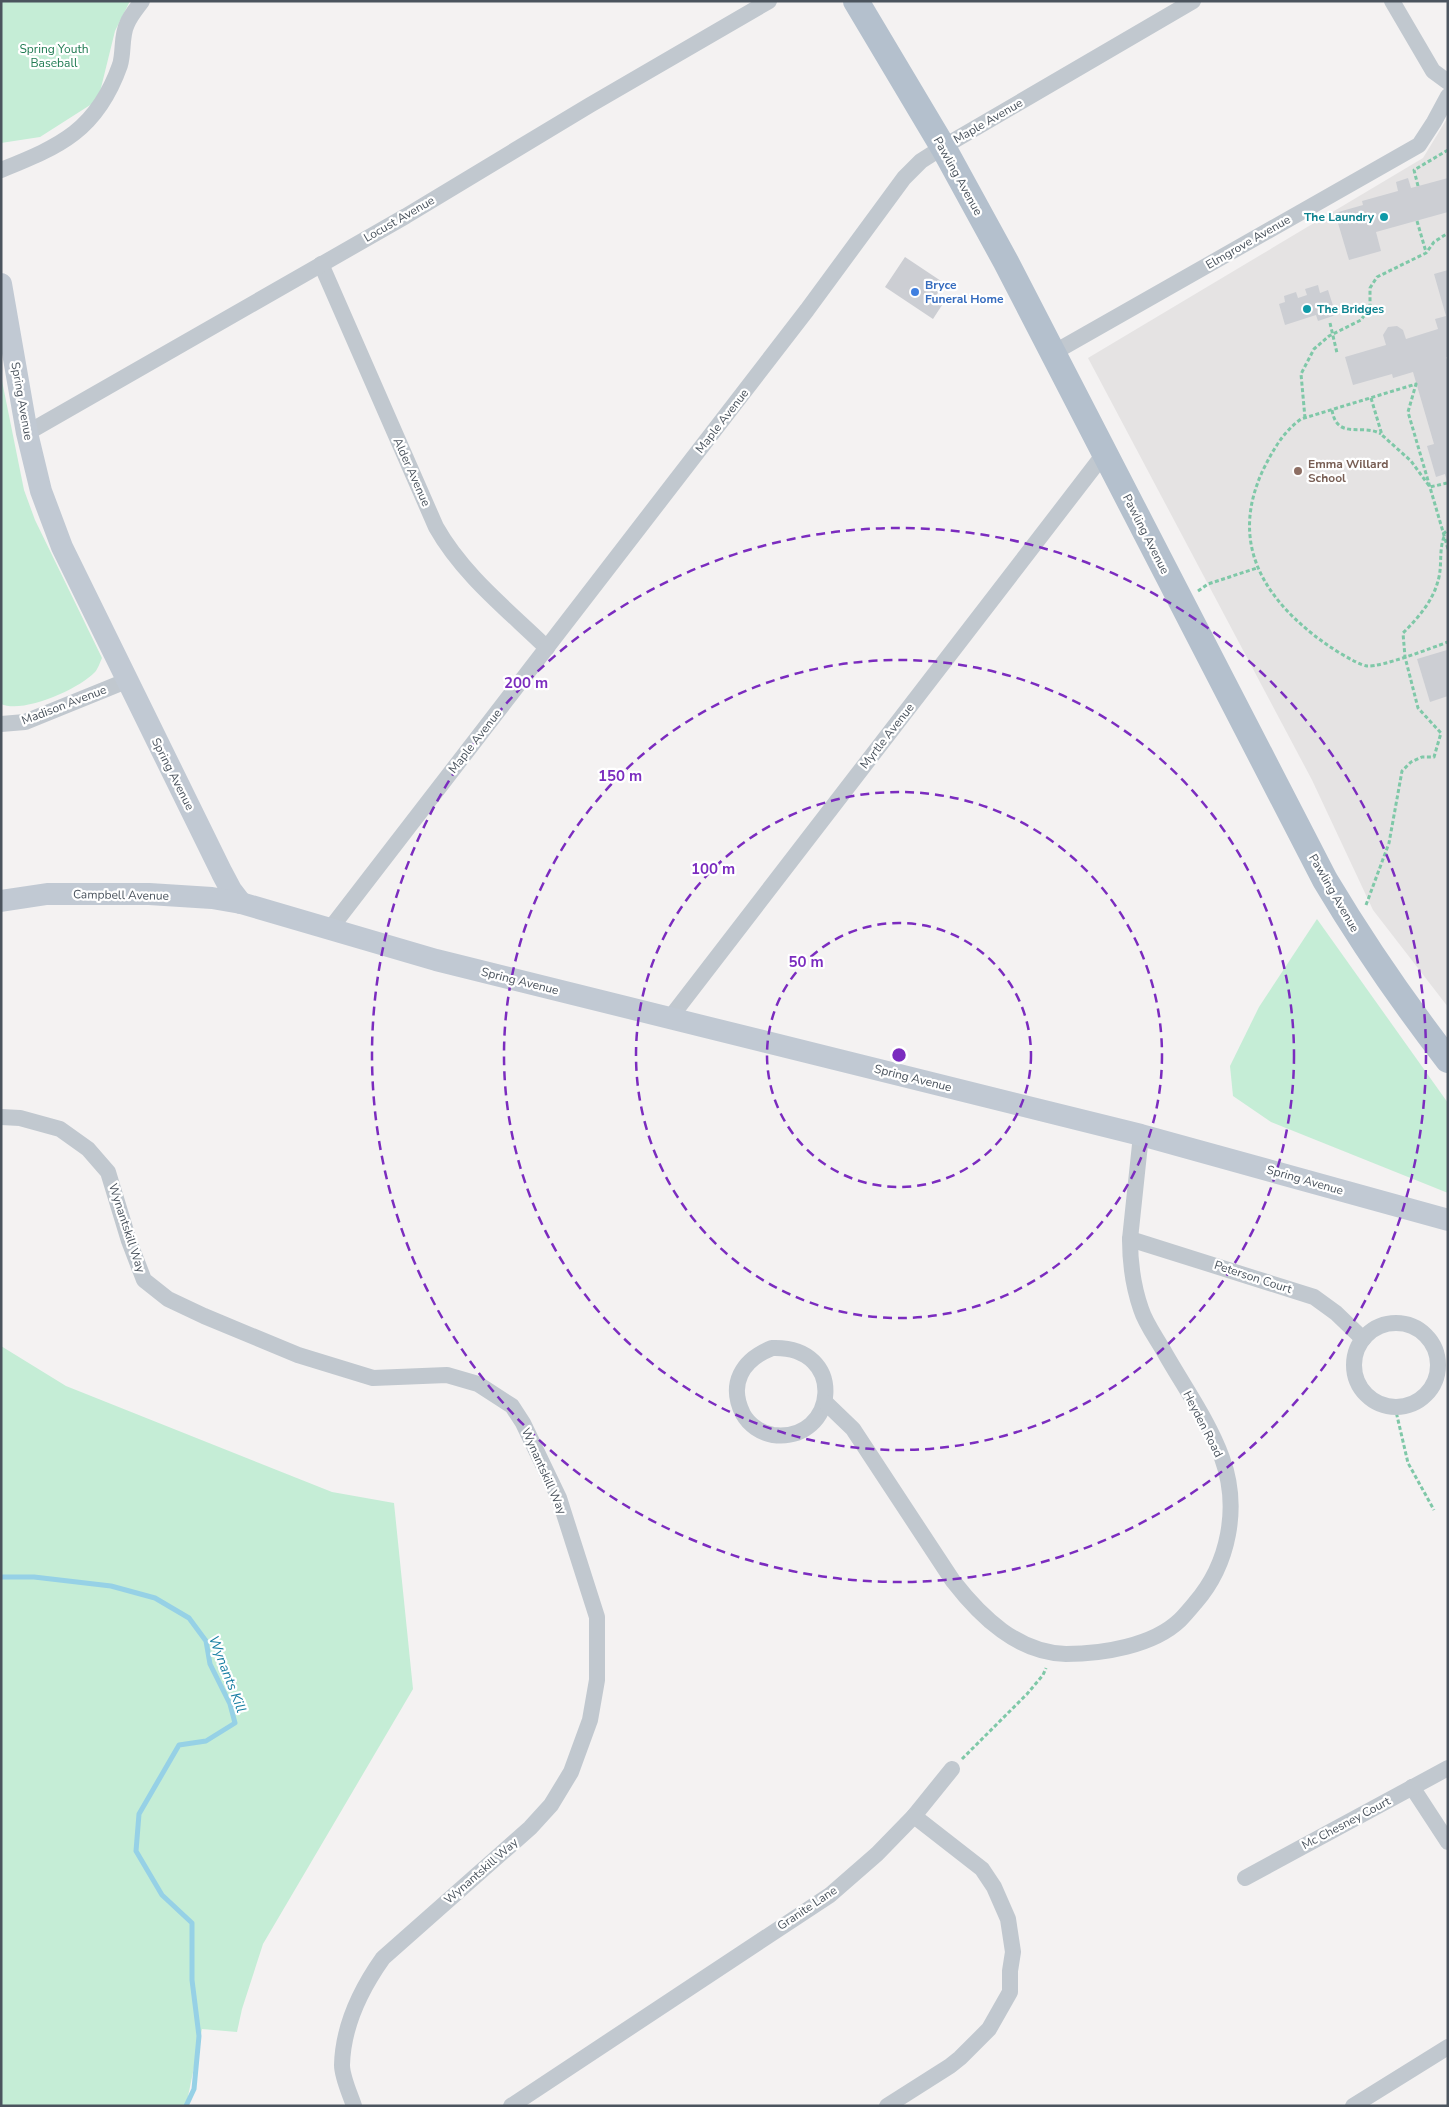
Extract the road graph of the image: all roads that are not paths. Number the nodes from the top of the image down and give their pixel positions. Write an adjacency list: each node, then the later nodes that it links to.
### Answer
1 (142, 1): 9 (street)
2 (769, 1): 10 (street, Locust Avenue)
3 (856, 1): 8 (main road, Pawling Avenue)
4 (1193, 1): 8 (street, Maple Avenue)
5 (1392, 1): 6 (street)
6 (1448, 82)
7 (1448, 96): 12 (street, Elmgrove Avenue)
8 (943, 147): 12 (main road, Pawling Avenue); 15 (street, Maple Avenue)
9 (1, 170)
10 (321, 264): 13 (street, Locust Avenue); 15 (street, Alder Avenue)
11 (1, 284): 13 (street, Spring Avenue)
12 (1053, 353): 14 (main road, Pawling Avenue)
13 (27, 432): 16 (street, Spring Avenue)
14 (1104, 454): 21 (street, Myrtle Avenue); 22 (main road, Pawling Avenue)
15 (547, 648): 20 (street, Maple Avenue)
16 (126, 681): 17 (street, Madison Avenue); 19 (street, Spring Avenue)
17 (1, 724)
18 (1, 901): 19 (street, Campbell Avenue)
19 (241, 903): 20 (street, Spring Avenue)
20 (330, 929): 21 (street, Spring Avenue)
21 (670, 1018): 24 (street, Spring Avenue)
22 (1448, 1060)
23 (1, 1116): 36 (street, Wynantskill Way)
24 (1141, 1135): 25 (street, Spring Avenue); 26 (street, Heyden Road)
25 (1448, 1220)
26 (1130, 1238): 27 (street, Peterson Court); 28 (street, Heyden Road)
27 (1363, 1339): 27 (street)
28 (826, 1403): 28 (street)
29 (1448, 1768): 31 (street, Mc Chesney Court)
30 (952, 1769): 32 (street, Granite Lane)
31 (1412, 1788): 33 (street); 34 (street, Mc Chesney Court)
32 (914, 1816): 37 (street, Granite Lane); 38 (street)
33 (1448, 1842)
34 (1245, 1878)
35 (1448, 2047): 39 (street)
36 (354, 2106)
37 (511, 2106)
38 (888, 2106)
39 (1353, 2106)

